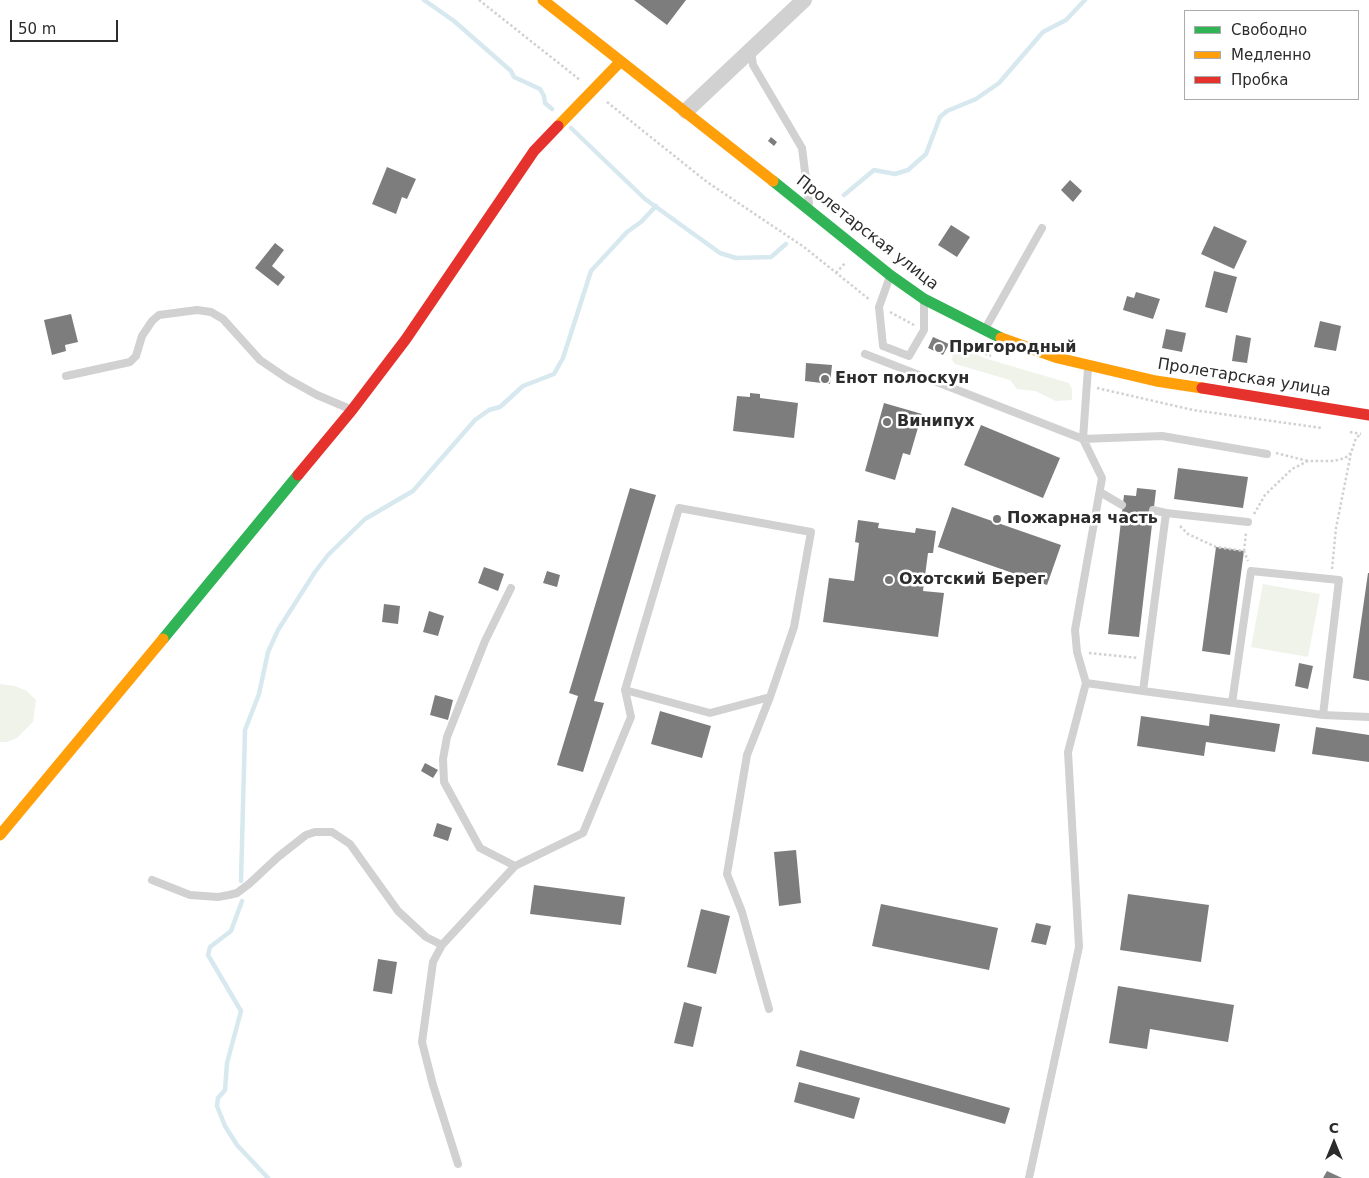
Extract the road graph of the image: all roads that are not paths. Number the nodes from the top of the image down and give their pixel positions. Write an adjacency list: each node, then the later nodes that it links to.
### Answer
1 (543, 0): 4 (street, Пролетарская улица)
2 (804, 0): 3 (street)
3 (750, 49): 5 (street); 6 (lane)
4 (620, 62): 5 (street, Пролетарская улица); 14 (street)
5 (686, 111): 6 (street, Пролетарская улица)
6 (810, 210): 8 (street, Пролетарская улица)
7 (1042, 228): 10 (lane)
8 (890, 275): 9 (street, Пролетарская улица); 9 (lane)
9 (924, 299): 10 (street, Пролетарская улица)
10 (984, 331): 12 (street, Пролетарская улица)
11 (865, 354): 16 (lane)
12 (1089, 366): 15 (street, Пролетарская улица); 16 (lane)
13 (66, 376): 14 (lane)
14 (352, 410): 31 (street)
15 (1369, 415)
16 (1083, 439): 17 (lane); 18 (lane)
17 (1267, 454)
18 (1100, 492): 19 (lane); 24 (lane)
19 (1122, 505)
20 (1153, 510): 21 (lane)
21 (1166, 513): 22 (lane); 26 (lane)
22 (1248, 522)
23 (512, 588): 32 (lane)
24 (1086, 683): 26 (lane); 37 (lane)
25 (625, 690): 27 (lane); 27 (lane); 32 (lane)
26 (1143, 691): 28 (lane)
27 (770, 697): 35 (lane)
28 (1232, 703): 29 (lane); 29 (lane)
29 (1323, 715): 30 (lane)
30 (1369, 717)
31 (0, 835)
32 (515, 866): 34 (lane)
33 (152, 880): 34 (lane)
34 (442, 946): 36 (lane)
35 (769, 1009)
36 (458, 1164)
37 (1029, 1178)

